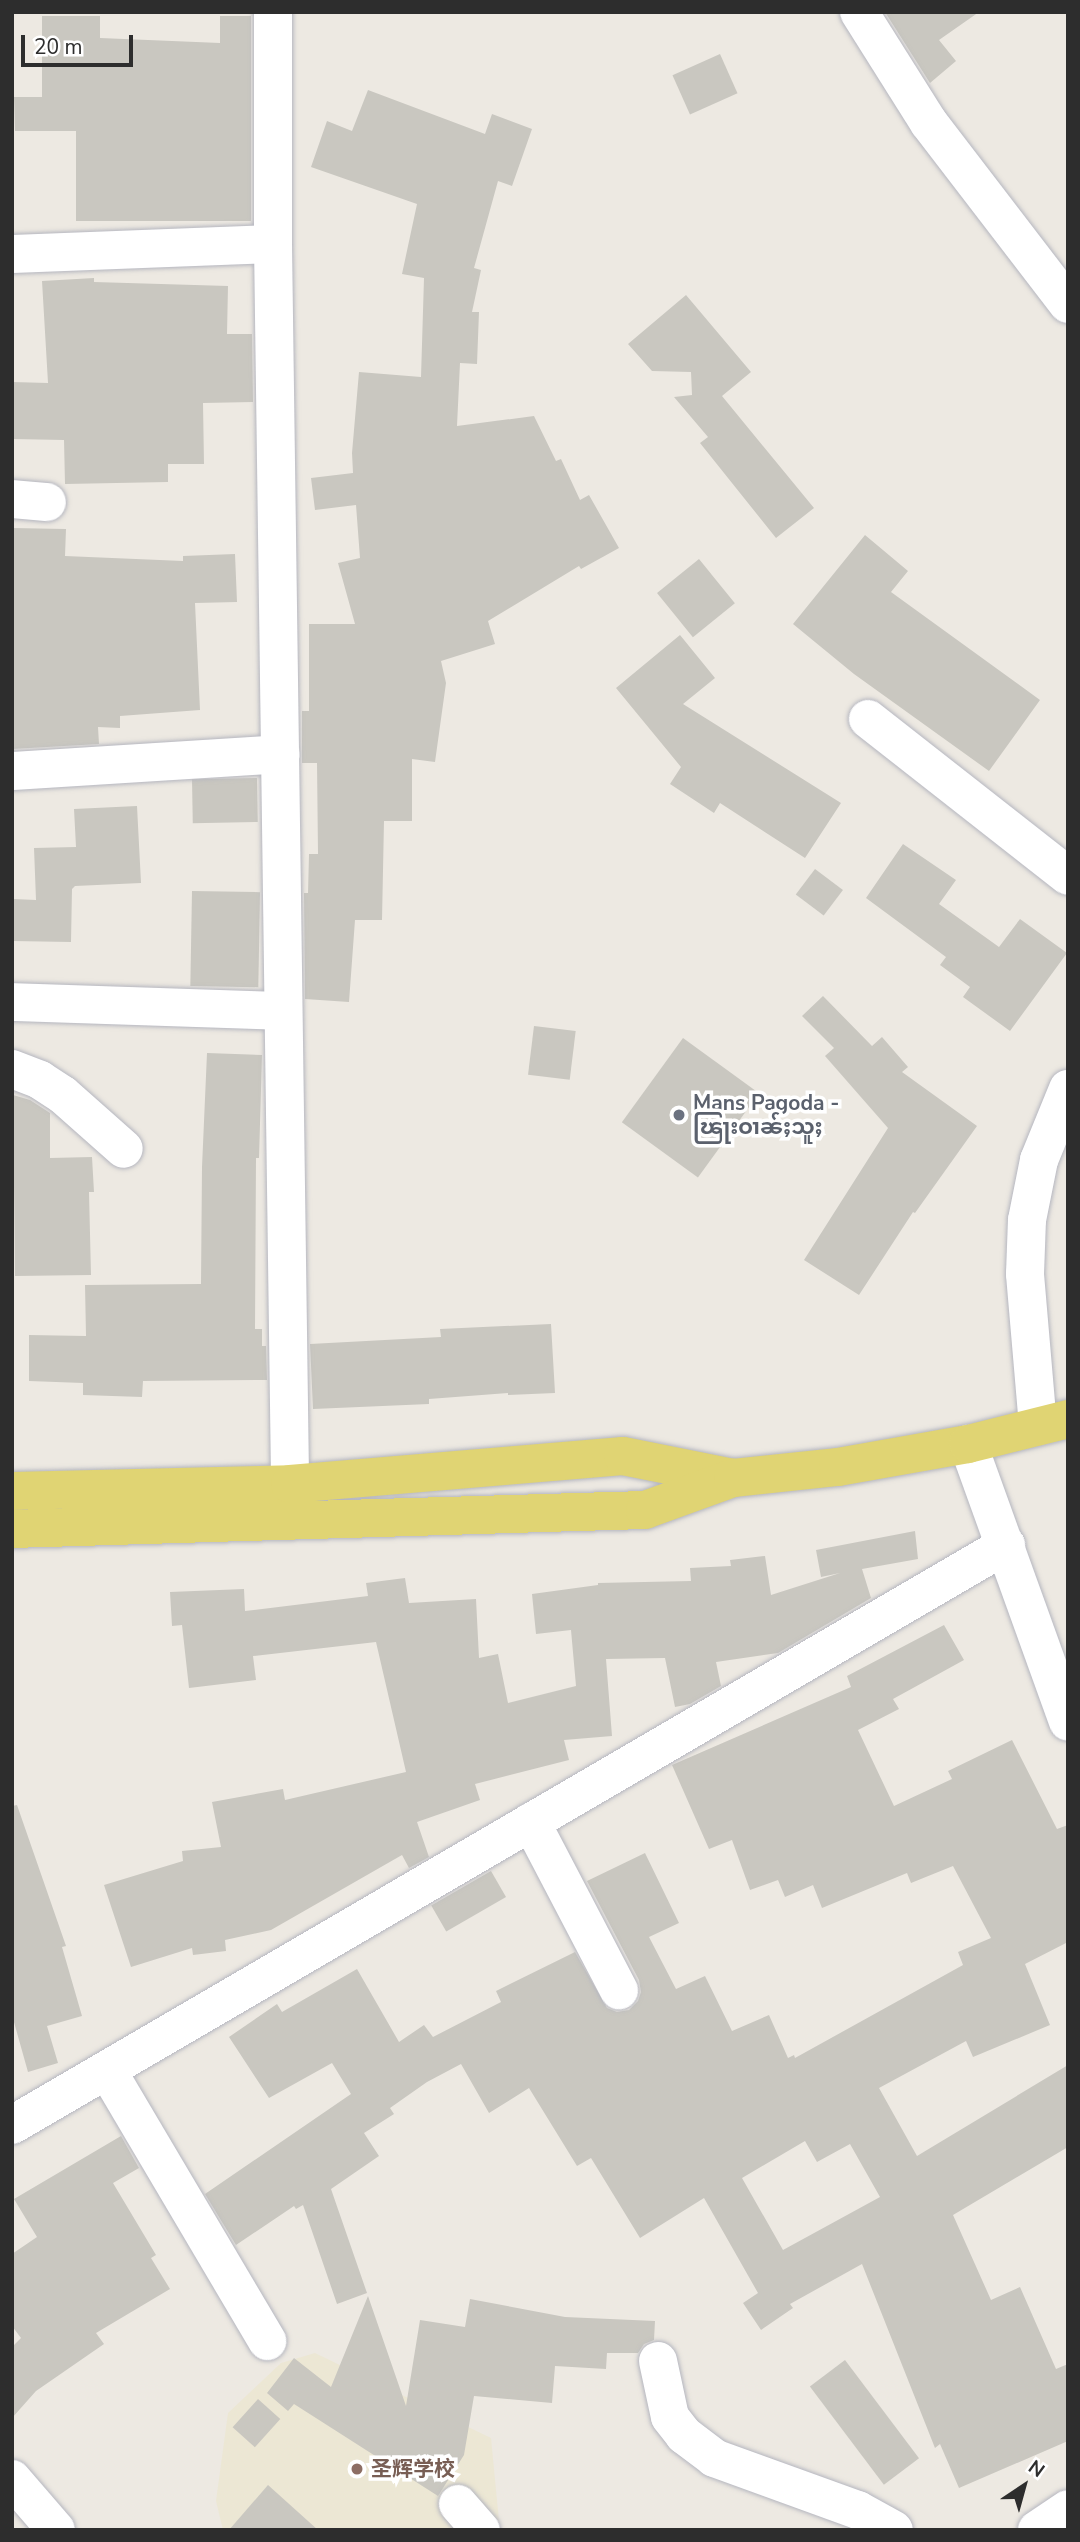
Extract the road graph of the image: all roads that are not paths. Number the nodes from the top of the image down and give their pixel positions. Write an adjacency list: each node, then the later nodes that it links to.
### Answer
1 (273, 12): 3 (street)
2 (859, 12): 5 (street)
3 (273, 244): 4 (street); 7 (street)
4 (12, 254)
5 (1068, 304)
6 (868, 719): 9 (street)
7 (280, 754): 8 (street); 11 (street)
8 (12, 771)
9 (1068, 876)
10 (12, 1002): 11 (street)
11 (283, 1011): 18 (street)
12 (12, 1069): 14 (street)
13 (1068, 1089): 15 (street)
14 (124, 1149)
15 (1053, 1422): 16 (main road)
16 (968, 1444): 17 (main road); 22 (street)
17 (733, 1478): 18 (main road); 20 (main road)
18 (290, 1484): 19 (main road); 20 (street)
19 (12, 1491)
20 (296, 1522): 21 (main road)
21 (12, 1529)
22 (1006, 1545): 23 (street); 24 (street)
23 (1064, 1699)
24 (531, 1822): 25 (street); 26 (street)
25 (620, 1990)
26 (107, 2070): 27 (street); 28 (street)
27 (12, 2125)
28 (267, 2341)
29 (658, 2361): 33 (street)
30 (12, 2479): 32 (street)
31 (1068, 2509): 34 (street)
32 (56, 2530)
33 (894, 2530)
34 (1037, 2530)

